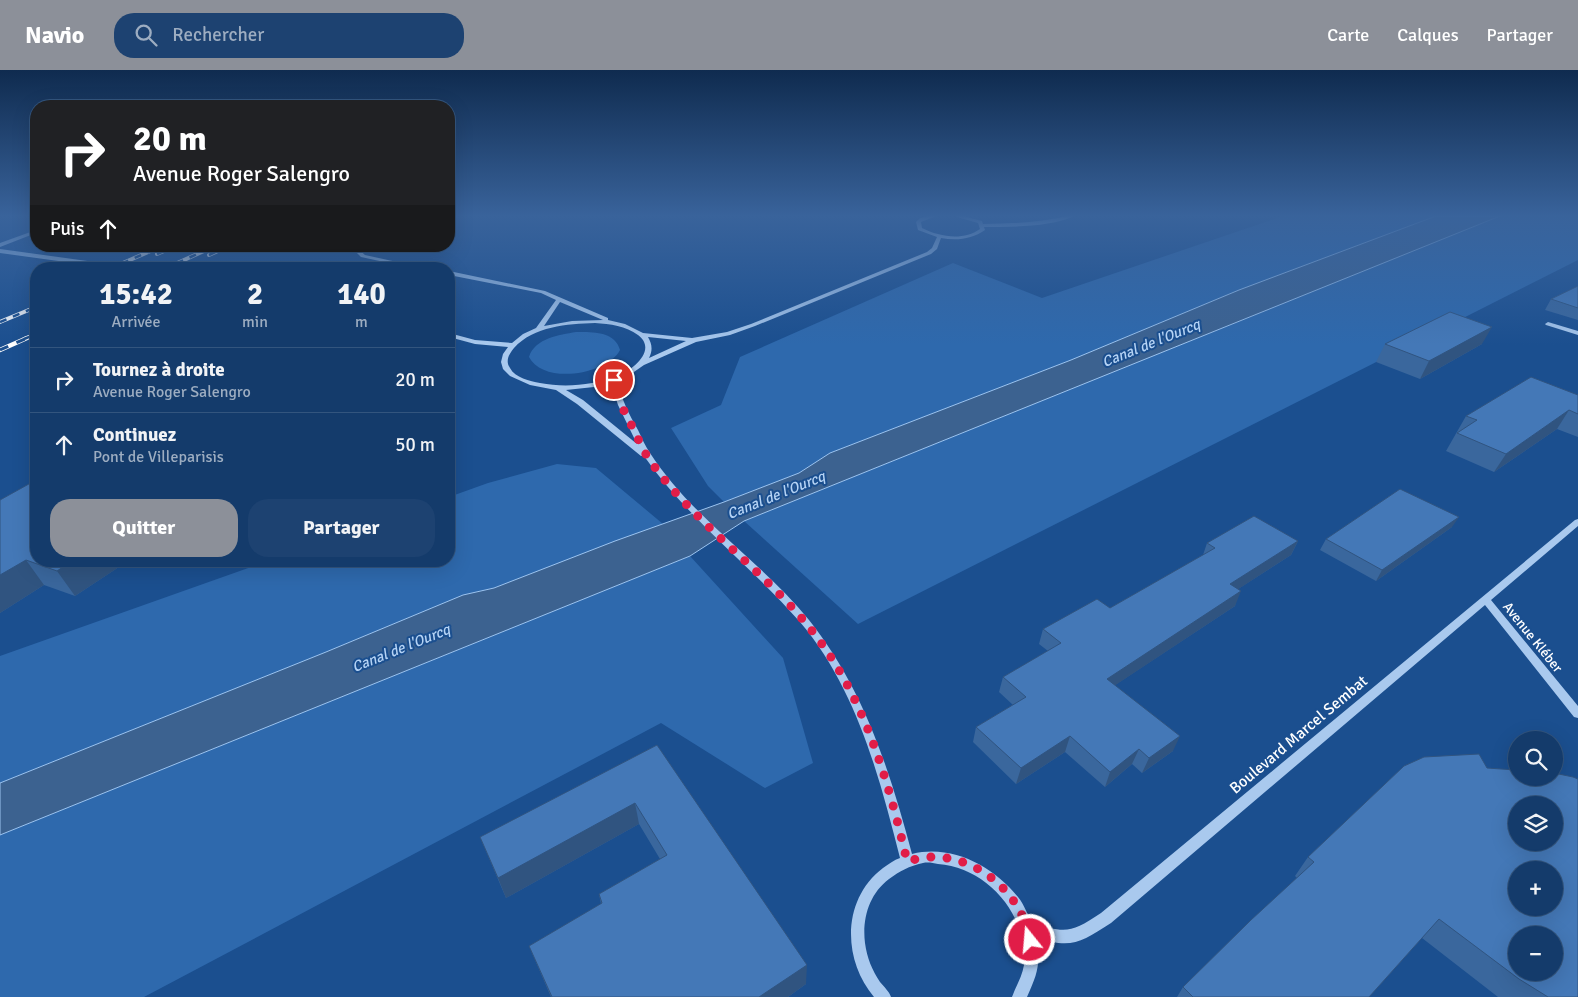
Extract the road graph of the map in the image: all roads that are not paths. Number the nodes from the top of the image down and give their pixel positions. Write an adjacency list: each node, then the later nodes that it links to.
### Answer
1 (60, 259): 4 (street)
2 (379, 259): 5 (street)
3 (914, 259): 14 (street)
4 (80, 262)
5 (392, 262)
6 (455, 274): 7 (street)
7 (559, 299): 8 (street); 10 (street)
8 (615, 323): 10 (street); 12 (street)
9 (1548, 324): 11 (street)
10 (538, 330): 15 (street)
11 (1578, 333)
12 (643, 335): 14 (street); 16 (street)
13 (455, 336): 15 (street)
14 (694, 340): 16 (street)
15 (512, 345): 18 (street)
16 (642, 364): 17 (street)
17 (614, 380): 18 (street); 19 (street)
18 (558, 388): 19 (street)
19 (648, 457): 23 (street)
20 (1578, 522): 21 (street, Boulevard Marcel Sembat)
21 (1486, 600): 22 (street, Avenue Kléber); 24 (street, Boulevard Marcel Sembat)
22 (1578, 714)
23 (907, 861): 24 (street); 25 (street)
24 (1028, 927): 26 (street)
25 (880, 995)
26 (1019, 997)

